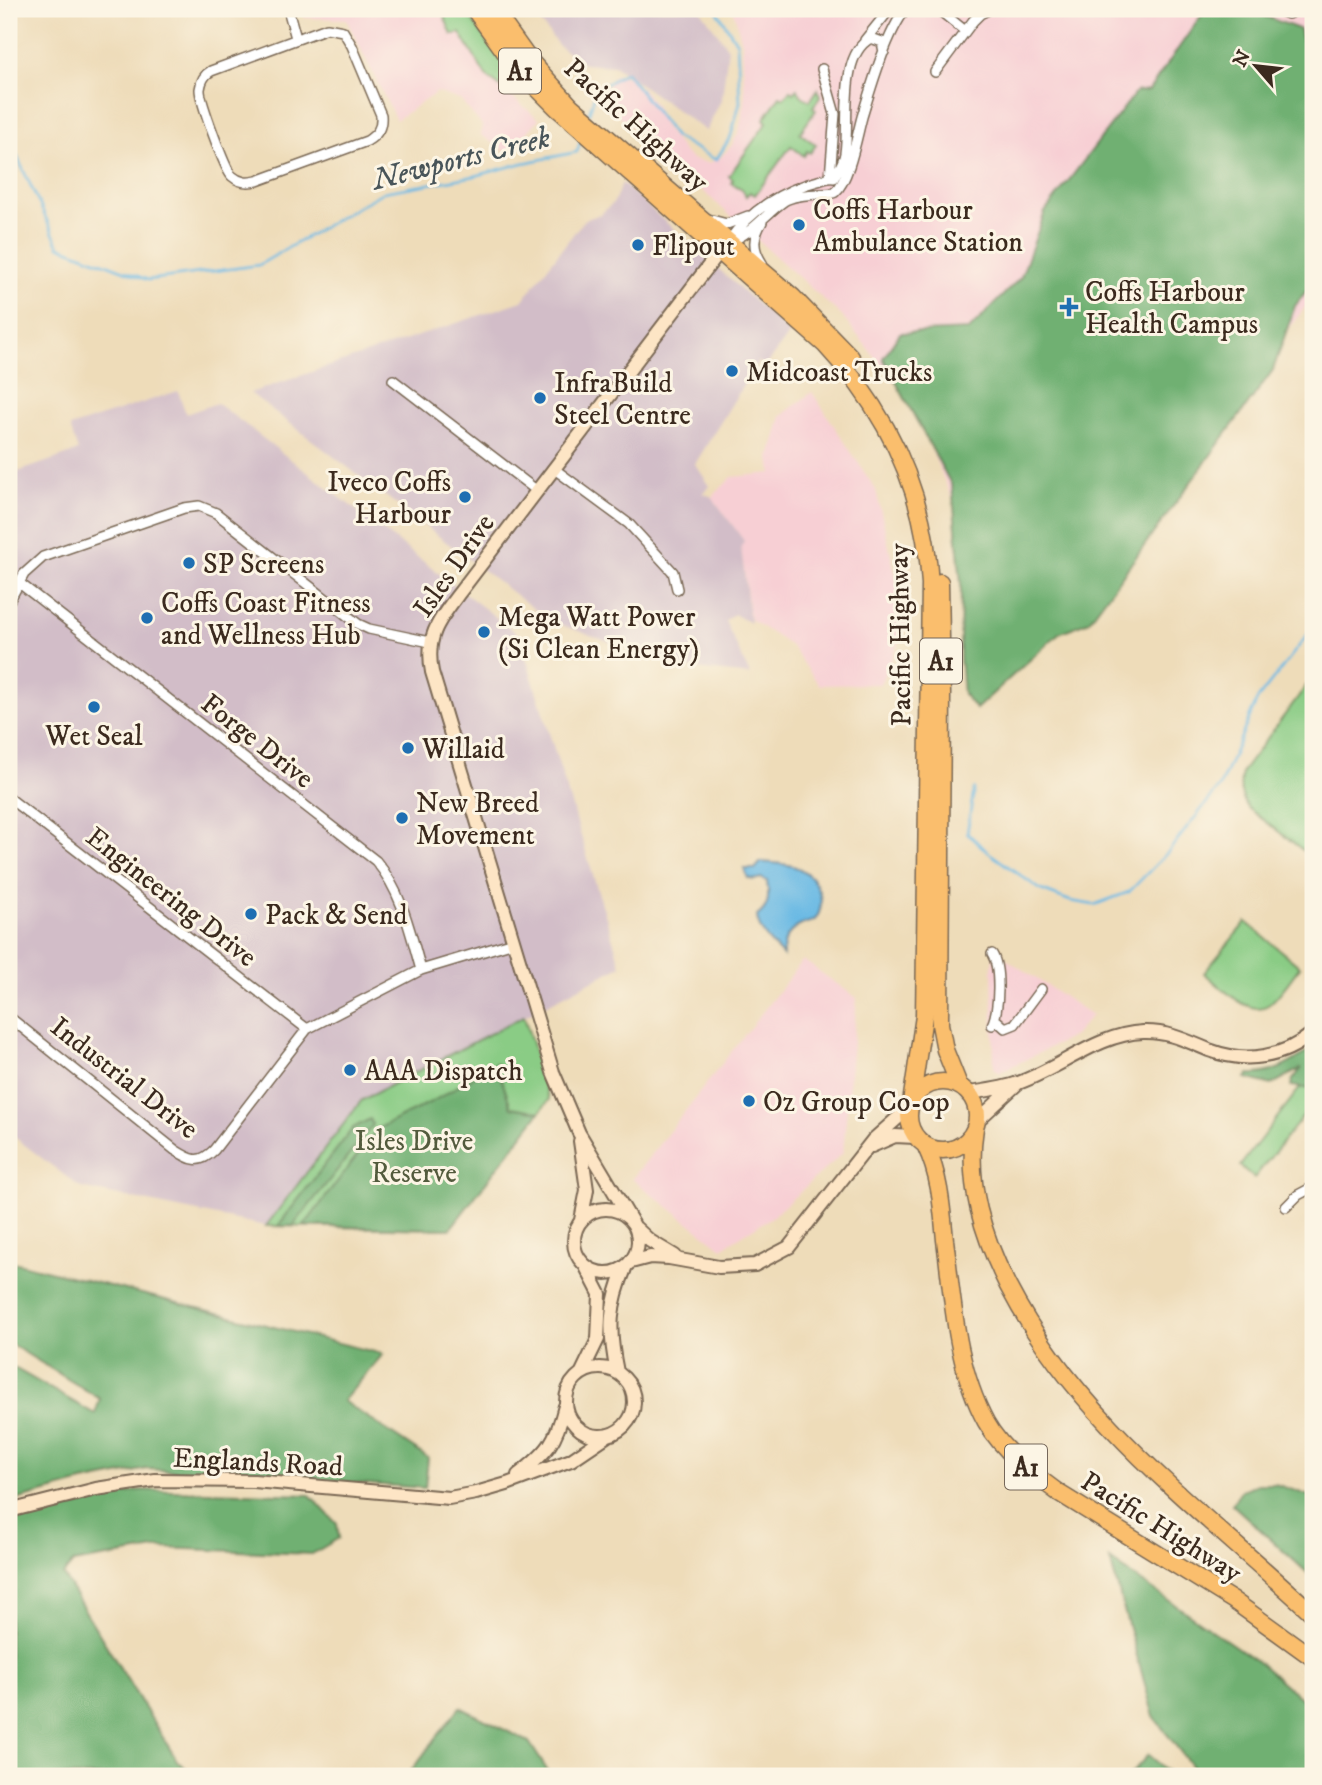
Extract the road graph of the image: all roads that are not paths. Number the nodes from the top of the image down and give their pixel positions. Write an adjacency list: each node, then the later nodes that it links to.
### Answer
1 (288, 9): 11 (street)
2 (474, 9): 16 (highway, Pacific Highway / A1)
3 (493, 9): 16 (highway, Pacific Highway / A1)
4 (890, 9): 12 (street)
5 (906, 9): 13 (street)
6 (938, 9): 10 (street)
7 (990, 9): 10 (street)
8 (1276, 9): 9 (street)
9 (1300, 9)
10 (965, 31): 15 (street)
11 (296, 38): 11 (street)
12 (862, 44): 13 (street); 18 (street)
13 (884, 53): 19 (street)
14 (822, 69): 18 (street)
15 (935, 72)
16 (578, 120): 17 (highway, Pacific Highway / A1)
17 (595, 134): 22 (highway, Pacific Highway / A1); 23 (highway, Pacific Highway / A1)
18 (829, 178): 19 (street); 20 (street); 21 (street)
19 (838, 188): 20 (street)
20 (828, 194): 21 (street)
21 (763, 212): 22 (street); 23 (street); 24 (street)
22 (701, 217): 23 (highway, Pacific Highway / A1)
23 (723, 247): 24 (highway, Pacific Highway / A1); 26 (street, Isles Drive); 42 (highway, Pacific Highway / A1)
24 (780, 285): 41 (highway, Pacific Highway / A1)
25 (393, 380): 27 (street)
26 (553, 468): 27 (street, Isles Drive); 29 (street)
27 (536, 490): 31 (street, Isles Drive)
28 (18, 582): 30 (street); 31 (street); 35 (street, Forge Drive)
29 (677, 589)
30 (9, 601)
31 (430, 642): 33 (street, Isles Drive)
32 (9, 798): 38 (street, Engineering Drive)
33 (514, 942): 35 (street, Industrial Drive); 44 (street, Isles Drive)
34 (992, 954): 36 (street)
35 (421, 970): 38 (street, Industrial Drive)
36 (1041, 989)
37 (9, 1017): 38 (street, Industrial Drive)
38 (307, 1029)
39 (1313, 1032): 40 (street)
40 (1017, 1083): 41 (street); 43 (street)
41 (964, 1089): 42 (highway); 43 (highway, A1)
42 (911, 1105): 45 (highway, A1); 46 (street)
43 (976, 1124): 45 (highway); 60 (highway, Pacific Highway / A1)
44 (579, 1133): 49 (street, Englands Road); 50 (street)
45 (921, 1142): 46 (street); 61 (highway, Pacific Highway / A1)
46 (864, 1153): 51 (street)
47 (1313, 1187): 48 (street)
48 (1286, 1206)
49 (581, 1220): 50 (street); 53 (street, Englands Road)
50 (633, 1225): 51 (street); 52 (street, Englands Road)
51 (685, 1261): 52 (street)
52 (628, 1264): 53 (street); 55 (street, Englands Road)
53 (586, 1267): 54 (street, Englands Road)
54 (582, 1372): 55 (street); 56 (street, Englands Road)
55 (617, 1372): 57 (street, Englands Road)
56 (566, 1405): 57 (street); 58 (street, Englands Road)
57 (608, 1435): 58 (street, Englands Road)
58 (507, 1484): 59 (street, Englands Road)
59 (9, 1511)
60 (1313, 1614)
61 (1313, 1658)

